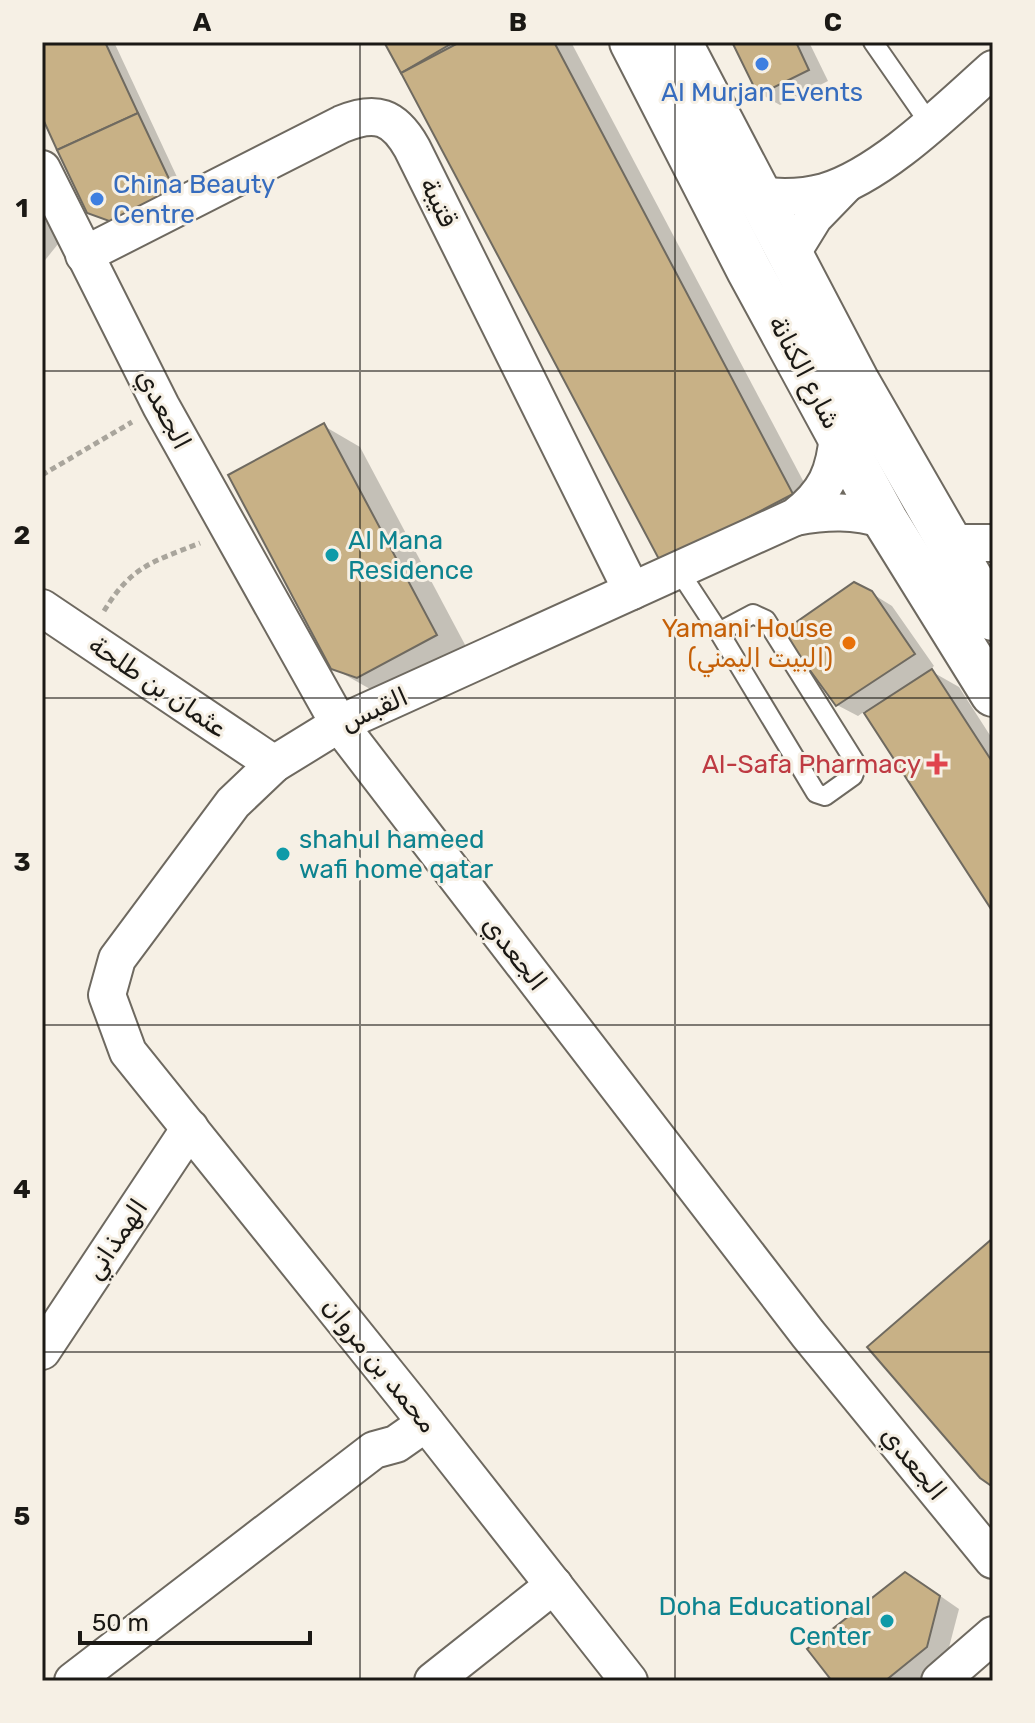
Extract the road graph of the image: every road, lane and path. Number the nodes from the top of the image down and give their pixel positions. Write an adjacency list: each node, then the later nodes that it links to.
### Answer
1 (632, 42): 12 (street, شارع الكنانة)
2 (679, 42): 8 (street, شارع الكنانة)
3 (873, 42): 5 (lane)
4 (993, 69): 5 (street)
5 (930, 124): 7 (street)
6 (42, 169): 9 (street, الجعدي)
7 (846, 184): 8 (street); 10 (street)
8 (757, 195): 10 (street, شارع الكنانة)
9 (84, 255): 11 (street, الجعدي); 20 (street, قتيبة)
10 (790, 256): 17 (street, شارع الكنانة)
11 (161, 406): 13 (path); 16 (street, الجعدي)
12 (838, 434): 14 (street, القبس); 15 (street, شارع الكنانة)
13 (42, 475)
14 (795, 517): 15 (street, القبس); 19 (street, القبس)
15 (885, 520): 25 (street, شارع الكنانة)
16 (231, 530): 24 (path); 26 (street, الجعدي)
17 (948, 543): 18 (street); 22 (street, شارع الكنانة)
18 (993, 543)
19 (679, 571): 20 (street, القبس); 23 (lane)
20 (632, 591): 26 (street, القبس)
21 (42, 608): 24 (street, عثمان بن طلحة)
22 (993, 618)
23 (719, 632): 23 (lane)
24 (87, 639): 27 (street, عثمان بن طلحة)
25 (993, 694)
26 (339, 724): 27 (street, القبس); 32 (street, الجعدي)
27 (274, 764): 28 (street, القبس)
28 (128, 1052): 29 (street, محمد بن مروان)
29 (190, 1128): 30 (street, الهمذاني); 31 (street, محمد بن مروان)
30 (42, 1351)
31 (419, 1414): 33 (street, محمد بن مروان); 36 (street)
32 (993, 1560)
33 (554, 1585): 37 (street); 38 (street, محمد بن مروان)
34 (993, 1635): 35 (street)
35 (957, 1676)
36 (73, 1681)
37 (433, 1681)
38 (629, 1681)

